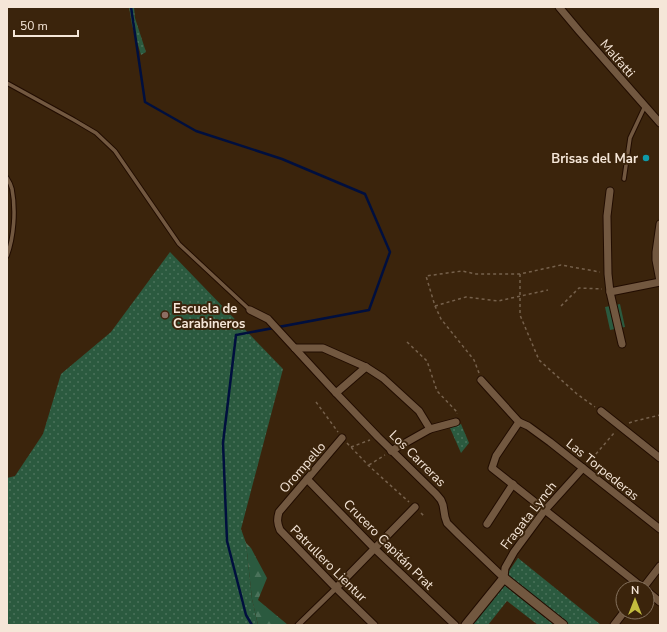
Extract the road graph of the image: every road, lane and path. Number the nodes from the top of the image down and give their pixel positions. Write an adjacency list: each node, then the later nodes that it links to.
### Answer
1 (559, 7): 3 (street, Malfatti)
2 (7, 83): 18 (lane)
3 (645, 106): 4 (street, Malfatti); 6 (lane)
4 (659, 119)
5 (7, 178): 9 (lane)
6 (624, 179)
7 (610, 191): 11 (street)
8 (660, 225): 12 (street)
9 (7, 256)
10 (520, 274): 11 (path); 15 (path); 16 (path)
11 (608, 274): 14 (street)
12 (660, 282): 14 (street)
13 (548, 290): 15 (path)
14 (610, 291): 17 (path); 20 (street)
15 (520, 297): 16 (path); 26 (path)
16 (435, 306): 23 (path)
17 (561, 306)
18 (250, 310): 21 (street, Los Carreras)
19 (407, 342): 28 (path)
20 (622, 344)
21 (295, 348): 22 (street); 24 (street, Los Carreras)
22 (366, 367): 24 (street); 31 (street)
23 (481, 380): 29 (street, Las Torpederas)
24 (336, 393): 32 (street, Los Carreras)
25 (316, 402): 33 (path)
26 (601, 411): 30 (street)
27 (660, 415): 30 (path)
28 (456, 422): 31 (street)
29 (519, 422): 38 (street, Las Torpederas); 40 (street)
30 (620, 426): 36 (street); 38 (path)
31 (430, 429): 35 (street)
32 (378, 437): 34 (path); 35 (street, Los Carreras)
33 (342, 438): 34 (path); 39 (street, Orompello)
34 (351, 447): 37 (path)
35 (391, 451): 37 (path); 49 (street, Los Carreras)
36 (660, 458)
37 (369, 466): 41 (path)
38 (583, 468): 42 (street, Fragata Lynch); 46 (street, Las Torpederas)
39 (307, 479): 43 (street, Orompello); 47 (street, Crucero Capitán Prat)
40 (513, 484): 42 (street); 45 (street)
41 (414, 507): 44 (path); 47 (street)
42 (545, 510): 49 (street, Fragata Lynch); 50 (street)
43 (279, 512): 52 (street, Patrullero Lientur)
44 (425, 517)
45 (487, 524)
46 (660, 530)
47 (375, 549): 52 (street); 55 (street, Crucero Capitán Prat)
48 (660, 566): 51 (street)
49 (504, 578): 56 (street, Fragata Lynch); 57 (street, Los Carreras)
50 (633, 580)
51 (649, 580)
52 (336, 588): 53 (street); 54 (street, Patrullero Lientur)
53 (298, 625)
54 (374, 625)
55 (455, 625)
56 (466, 625)
57 (563, 625)

